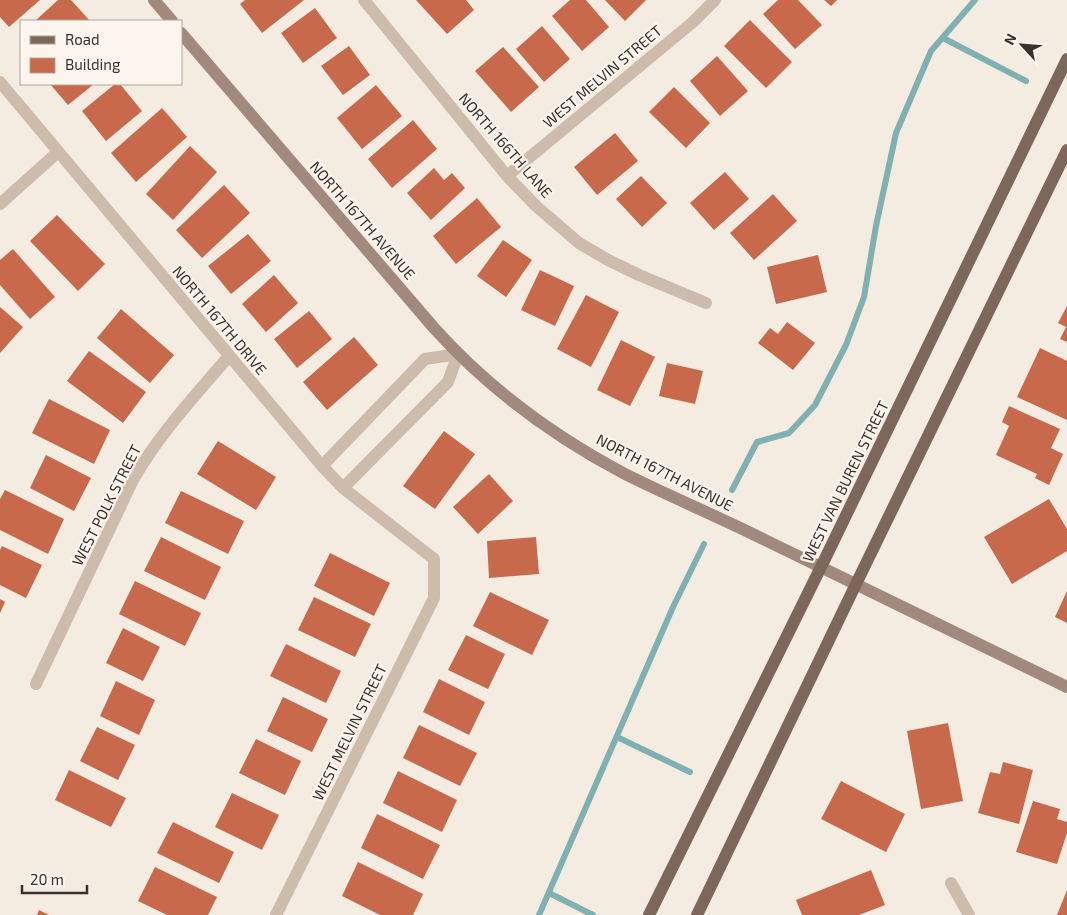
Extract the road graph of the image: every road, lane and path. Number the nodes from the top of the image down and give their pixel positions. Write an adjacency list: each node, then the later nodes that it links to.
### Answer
1 (154, 0): 4 (street)
2 (364, 0): 10 (street, NORTH 166TH LANE)
3 (715, 0): 10 (street, WEST MELVIN STREET)
4 (171, 20)
5 (182, 33): 13 (street, NORTH 167TH AVENUE)
6 (1067, 59): 18 (main road, WEST VAN BUREN STREET)
7 (0, 82): 9 (street, NORTH 167TH DRIVE)
8 (1067, 150): 19 (main road)
9 (58, 152): 11 (street); 14 (street, NORTH 167TH DRIVE)
10 (507, 176): 12 (street, NORTH 166TH LANE)
11 (0, 204)
12 (706, 303)
13 (458, 354): 15 (street); 16 (street); 18 (street, NORTH 167TH AVENUE)
14 (230, 356): 15 (street, NORTH 167TH DRIVE); 20 (street, WEST POLK STREET)
15 (322, 466): 16 (street, NORTH 167TH DRIVE)
16 (343, 488): 17 (street, NORTH 167TH DRIVE)
17 (434, 559): 23 (street, WEST MELVIN STREET)
18 (821, 567): 19 (street, NORTH 167TH AVENUE); 24 (main road, WEST VAN BUREN STREET)
19 (856, 584): 21 (street, NORTH 167TH AVENUE); 25 (main road)
20 (36, 684)
21 (1067, 687)
22 (952, 883): 26 (street)
23 (276, 915)
24 (649, 915)
25 (697, 915)
26 (969, 915)

